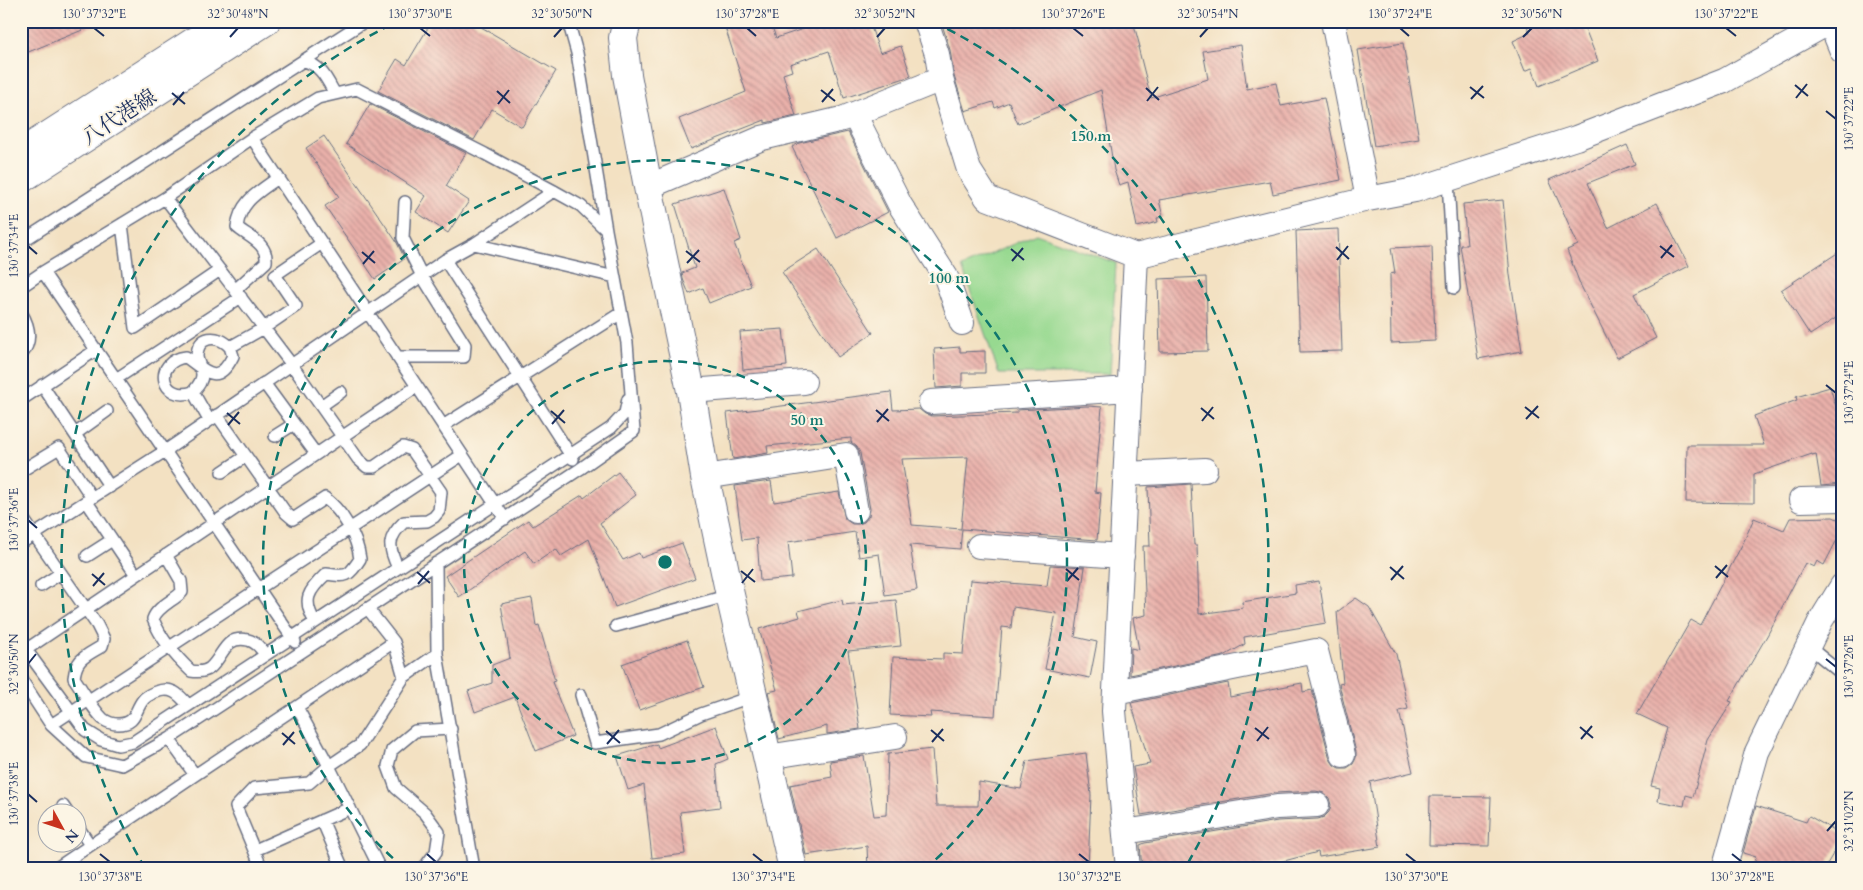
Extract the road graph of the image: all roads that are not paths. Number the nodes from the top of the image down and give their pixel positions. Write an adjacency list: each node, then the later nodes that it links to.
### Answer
1 (226, 21): 15 (street, 八代港線)
2 (266, 21): 17 (street, 八代港線)
3 (365, 21): 10 (lane)
4 (571, 21): 25 (lane)
5 (627, 21): 19 (street)
6 (926, 21): 11 (street)
7 (1333, 21): 22 (street)
8 (1830, 21): 9 (street); 18 (street)
9 (1842, 51)
10 (304, 61): 12 (lane); 26 (lane)
11 (941, 79): 13 (street); 29 (street)
12 (336, 94): 14 (lane); 20 (lane)
13 (854, 114): 19 (street); 41 (street)
14 (252, 138): 16 (lane); 21 (lane)
15 (21, 153)
16 (278, 178): 27 (lane); 37 (lane)
17 (21, 179)
18 (1448, 180): 22 (street); 36 (lane)
19 (648, 187): 57 (street)
20 (554, 191): 25 (lane); 28 (lane)
21 (165, 198): 24 (lane); 31 (lane)
22 (1368, 199): 29 (street)
23 (405, 202): 33 (lane)
24 (122, 224): 31 (lane); 32 (lane)
25 (606, 230): 34 (lane)
26 (21, 242)
27 (322, 243): 39 (lane); 42 (lane)
28 (474, 244): 30 (lane); 34 (lane)
29 (1136, 256): 56 (street)
30 (445, 260): 33 (lane); 49 (lane)
31 (220, 270): 37 (lane)
32 (43, 272): 35 (lane); 44 (lane)
33 (422, 276): 39 (lane); 46 (lane)
34 (615, 277): 40 (lane)
35 (21, 287)
36 (1454, 288)
37 (238, 294): 42 (lane); 50 (lane)
38 (21, 312): 45 (lane)
39 (368, 313): 46 (lane); 47 (lane)
40 (621, 313): 49 (lane); 55 (lane)
41 (962, 323)
42 (264, 328): 43 (lane); 47 (lane)
43 (230, 347): 48 (lane); 48 (lane)
44 (96, 350): 50 (lane); 53 (lane)
45 (21, 355)
46 (397, 357): 54 (lane)
47 (292, 365): 52 (lane); 62 (lane)
48 (199, 366): 58 (lane); 58 (lane)
49 (520, 378): 66 (lane); 73 (lane)
50 (116, 379): 70 (lane)
51 (804, 382): 57 (street)
52 (264, 383): 64 (lane); 65 (lane)
53 (42, 386): 60 (lane); 67 (lane)
54 (416, 387): 66 (lane); 69 (lane)
55 (630, 387): 73 (lane); 75 (lane)
56 (1130, 389): 61 (street); 79 (street)
57 (691, 391): 81 (street)
58 (193, 392): 64 (lane)
59 (341, 392): 62 (lane)
60 (21, 400)
61 (931, 402)
62 (320, 406): 69 (lane)
63 (107, 411): 67 (lane)
64 (213, 418): 70 (lane); 74 (lane)
65 (294, 424): 68 (lane); 71 (lane)
66 (443, 426): 72 (lane)
67 (75, 434): 82 (lane)
68 (275, 436)
69 (342, 436): 71 (lane); 80 (lane)
70 (165, 451): 82 (lane); 91 (lane)
71 (316, 454): 83 (lane)
72 (462, 455): 80 (lane); 87 (lane)
73 (570, 455): 75 (lane); 87 (lane)
74 (246, 456): 78 (lane); 83 (lane)
75 (580, 469): 89 (lane)
76 (1204, 470): 79 (street)
77 (21, 471): 85 (lane)
78 (222, 472)
79 (1126, 474): 99 (street)
80 (430, 476): 92 (lane); 101 (lane)
81 (705, 477): 88 (street); 107 (street)
82 (110, 487): 85 (lane)
83 (267, 488): 91 (lane); 92 (lane)
84 (1842, 499): 86 (street)
85 (89, 500): 93 (lane); 94 (lane)
86 (1801, 500)
87 (495, 504): 89 (lane); 101 (lane)
88 (856, 511)
89 (504, 519): 100 (lane)
90 (21, 520): 93 (lane)
91 (214, 523): 98 (lane); 106 (lane)
92 (350, 528): 106 (lane); 110 (lane)
93 (34, 534): 95 (lane); 102 (lane)
94 (112, 540): 97 (lane); 103 (lane)
95 (21, 543)
96 (979, 546): 99 (street)
97 (87, 556)
98 (166, 556): 103 (lane); 114 (lane)
99 (1122, 556): 123 (street)
100 (436, 563): 109 (lane); 118 (lane)
101 (398, 568): 110 (lane)
102 (61, 573): 104 (lane); 108 (lane)
103 (136, 576): 108 (lane)
104 (41, 586)
105 (1842, 586): 115 (street)
106 (258, 589): 112 (lane); 114 (lane)
107 (730, 594): 111 (lane); 125 (street)
108 (86, 609): 116 (lane); 126 (lane)
109 (368, 609): 113 (lane); 117 (lane)
110 (315, 622): 112 (lane)
111 (616, 626)
112 (292, 638): 117 (lane); 119 (lane)
113 (394, 642): 121 (lane); 128 (lane)
114 (169, 647): 119 (lane); 126 (lane)
115 (1809, 647): 120 (lane); 153 (street)
116 (23, 648): 129 (lane)
117 (302, 652): 133 (lane)
118 (437, 654): 121 (lane); 131 (lane)
119 (265, 655): 127 (lane)
120 (1842, 674)
121 (404, 676): 136 (lane)
122 (21, 679): 130 (lane)
123 (1115, 692): 134 (street); 141 (street)
124 (581, 695): 125 (lane)
125 (753, 696): 135 (street)
126 (89, 700): 127 (lane); 129 (lane)
127 (188, 705): 129 (lane)
128 (297, 707): 136 (lane); 137 (lane)
129 (71, 712): 130 (lane)
130 (51, 725): 133 (lane)
131 (451, 729): 149 (lane); 150 (lane)
132 (895, 737): 135 (street)
133 (169, 739): 137 (lane)
134 (1346, 741)
135 (767, 757): 151 (street)
136 (329, 766): 139 (lane); 144 (lane)
137 (195, 775): 143 (lane)
138 (1317, 805): 141 (street)
139 (350, 808): 140 (lane); 148 (lane)
140 (322, 820): 144 (lane); 147 (lane)
141 (1125, 832): 152 (street)
142 (88, 843): 143 (lane)
143 (90, 846): 145 (lane)
144 (255, 850): 146 (lane)
145 (55, 869)
146 (262, 869)
147 (343, 869)
148 (380, 869)
149 (423, 869)
150 (474, 869)
151 (793, 869)
152 (1128, 869)
153 (1724, 869)

